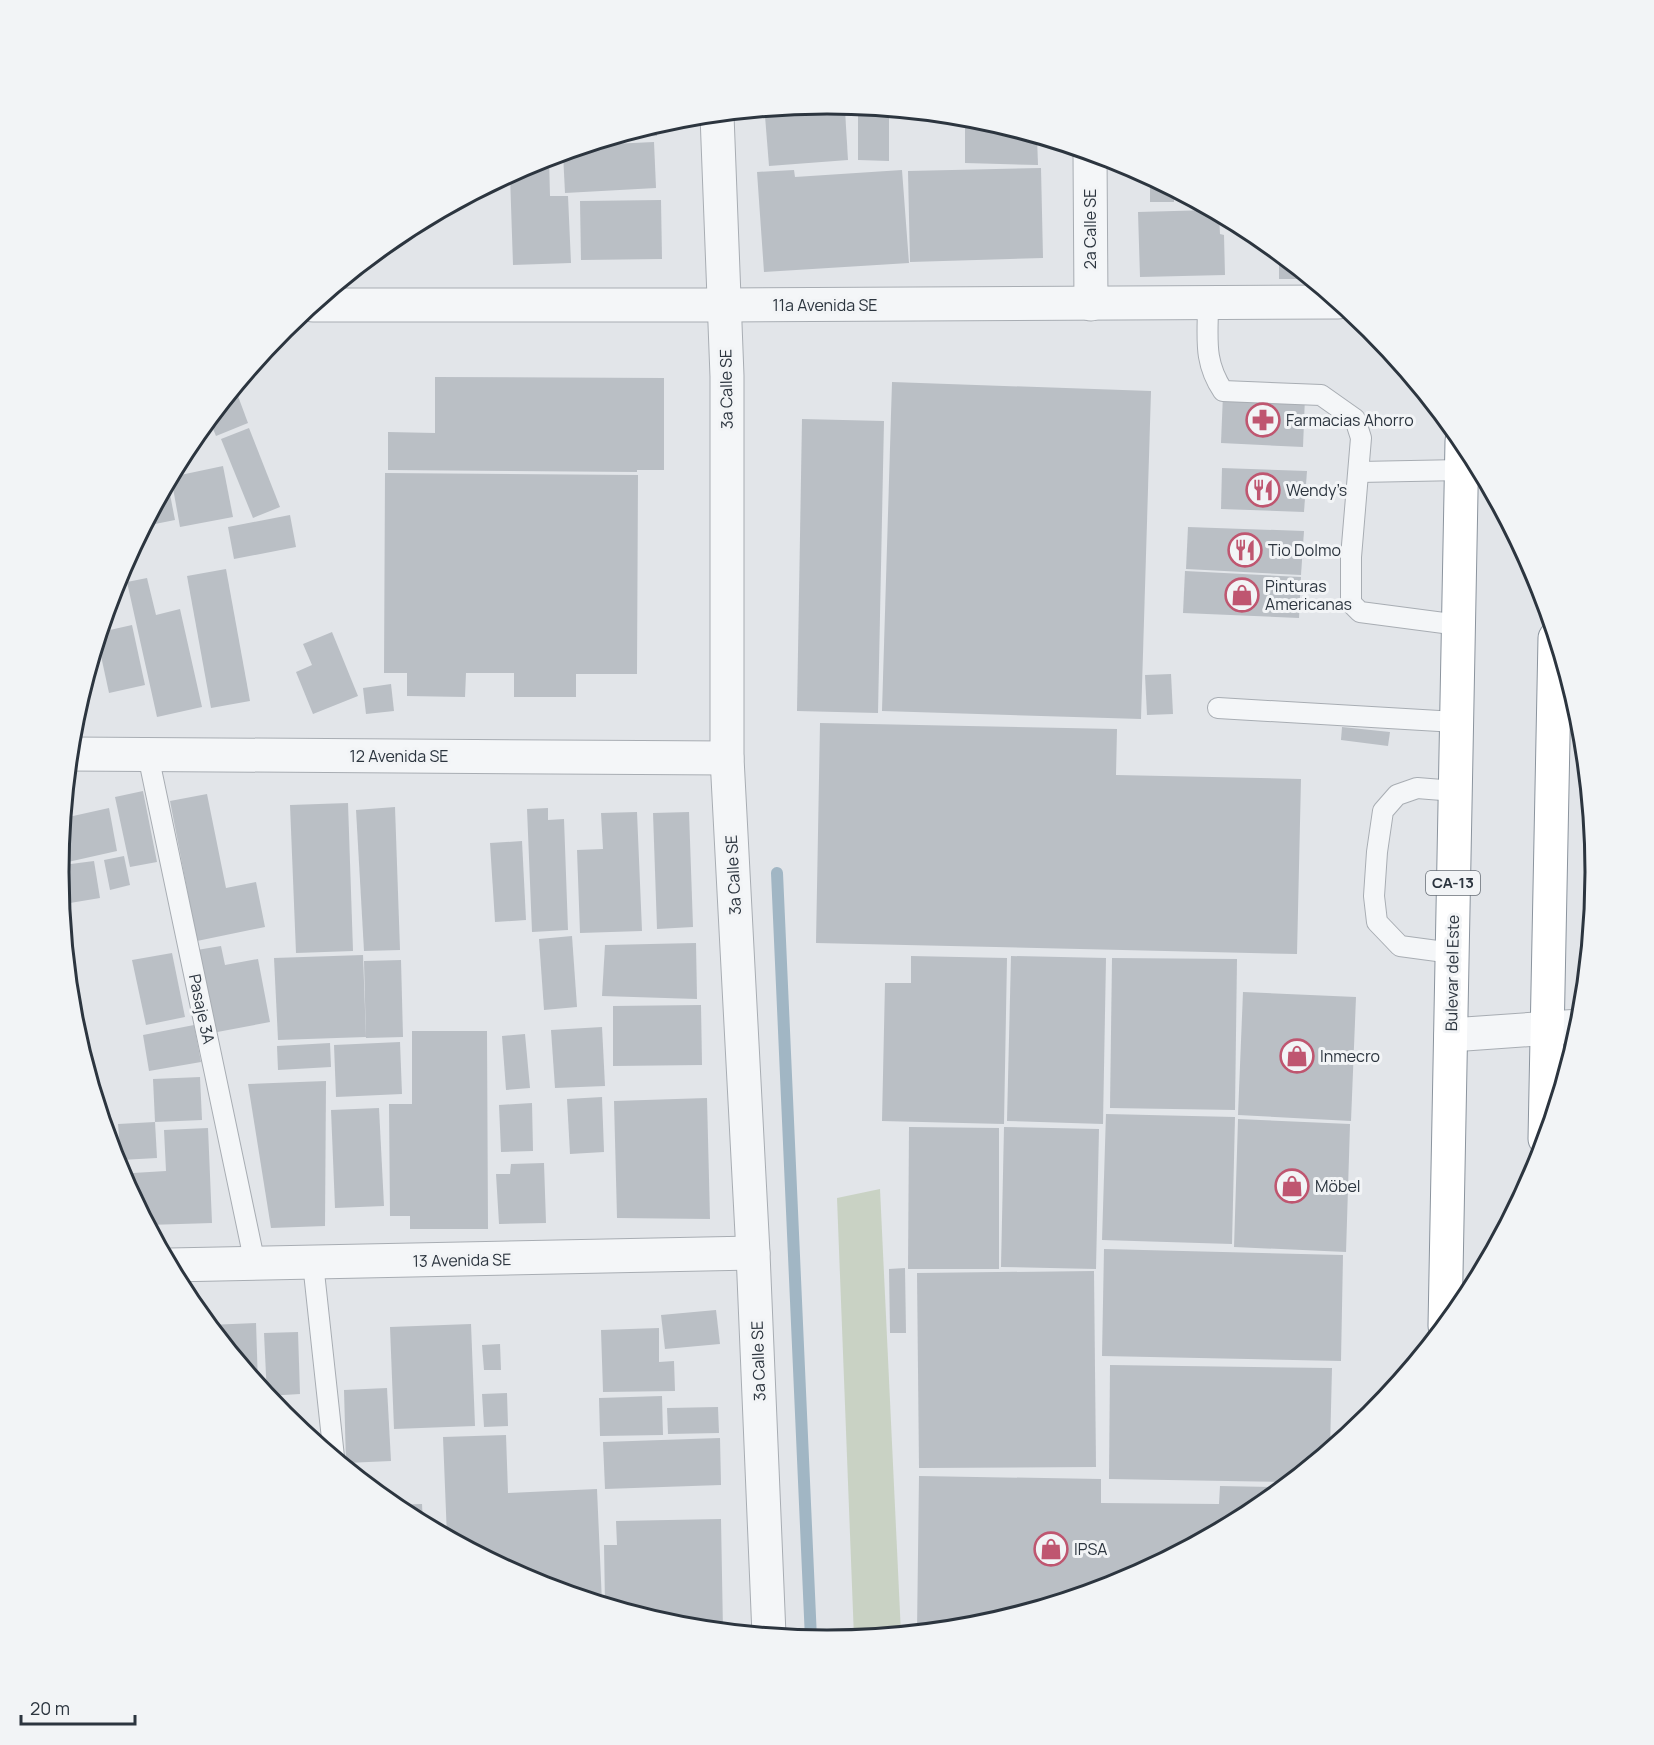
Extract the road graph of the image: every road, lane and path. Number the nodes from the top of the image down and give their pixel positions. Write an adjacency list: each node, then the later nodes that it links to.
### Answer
1 (717, 123): 7 (street, 3a Calle SE)
2 (1090, 162): 5 (street, 2a Calle SE)
3 (1326, 302): 4 (street, 11a Avenida SE)
4 (1208, 303): 5 (street, 11a Avenida SE); 10 (lane)
5 (1091, 304): 7 (street, 11a Avenida SE)
6 (325, 305): 7 (street, 11a Avenida SE)
7 (724, 305): 17 (street, 3a Calle SE)
8 (1460, 455): 10 (lane)
9 (1462, 459): 11 (highway, Bulevar del Este / CA-13)
10 (1359, 472): 11 (lane)
11 (1459, 625): 14 (highway, Bulevar del Este / CA-13)
12 (1555, 661): 21 (highway)
13 (1218, 708): 14 (lane)
14 (1456, 722): 18 (highway, Bulevar del Este / CA-13)
15 (79, 754): 16 (street, 12 Avenida SE)
16 (148, 755): 17 (street, 12 Avenida SE); 26 (lane, Pasaje 3A)
17 (727, 758): 24 (street, 3a Calle SE)
18 (1455, 791): 19 (highway, Bulevar del Este / CA-13); 19 (lane)
19 (1452, 953): 22 (highway, Bulevar del Este / CA-13)
20 (1568, 1027): 21 (street)
21 (1547, 1029): 22 (street); 23 (highway)
22 (1451, 1035): 28 (highway, Bulevar del Este / CA-13)
23 (1545, 1115)
24 (753, 1253): 25 (street, 13 Avenida SE); 30 (street, 3a Calle SE)
25 (313, 1263): 26 (street, 13 Avenida SE); 29 (lane)
26 (255, 1264): 27 (street, 13 Avenida SE)
27 (179, 1265)
28 (1444, 1311)
29 (333, 1447)
30 (769, 1628)

